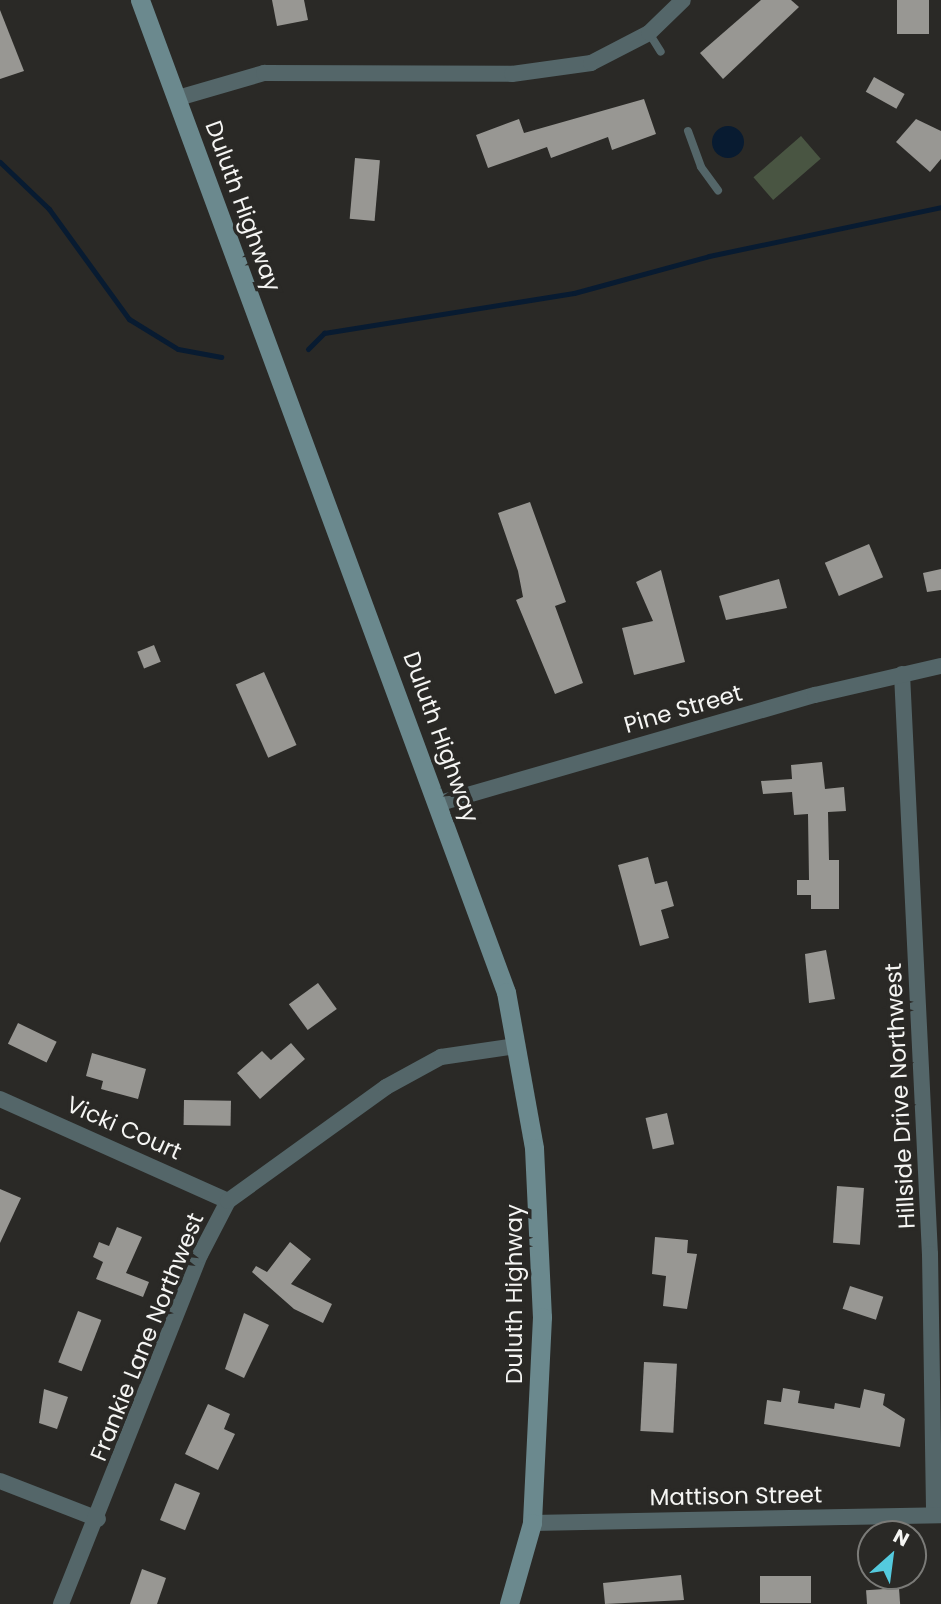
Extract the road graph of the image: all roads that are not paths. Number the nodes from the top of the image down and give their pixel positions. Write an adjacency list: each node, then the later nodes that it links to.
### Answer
1 (140, 0): 5 (main road, Duluth Highway)
2 (683, 0): 3 (street)
3 (649, 33): 4 (lane); 5 (street)
4 (661, 52)
5 (178, 97): 10 (main road, Duluth Highway)
6 (688, 131): 7 (lane)
7 (719, 190)
8 (941, 666): 9 (street, Pine Street)
9 (902, 674): 10 (street, Pine Street); 15 (street, Hillside Drive Northwest)
10 (440, 803): 11 (main road, Duluth Highway)
11 (516, 1046): 13 (street, Frankie Lane Northwest); 17 (main road, Duluth Highway)
12 (0, 1099): 13 (street, Vicki Court)
13 (228, 1201): 16 (street, Frankie Lane Northwest)
14 (0, 1481): 16 (street)
15 (937, 1515): 17 (street, Mattison Street)
16 (98, 1519): 18 (street, Frankie Lane Northwest)
17 (532, 1523): 19 (main road, Duluth Highway)
18 (61, 1604)
19 (509, 1604)

